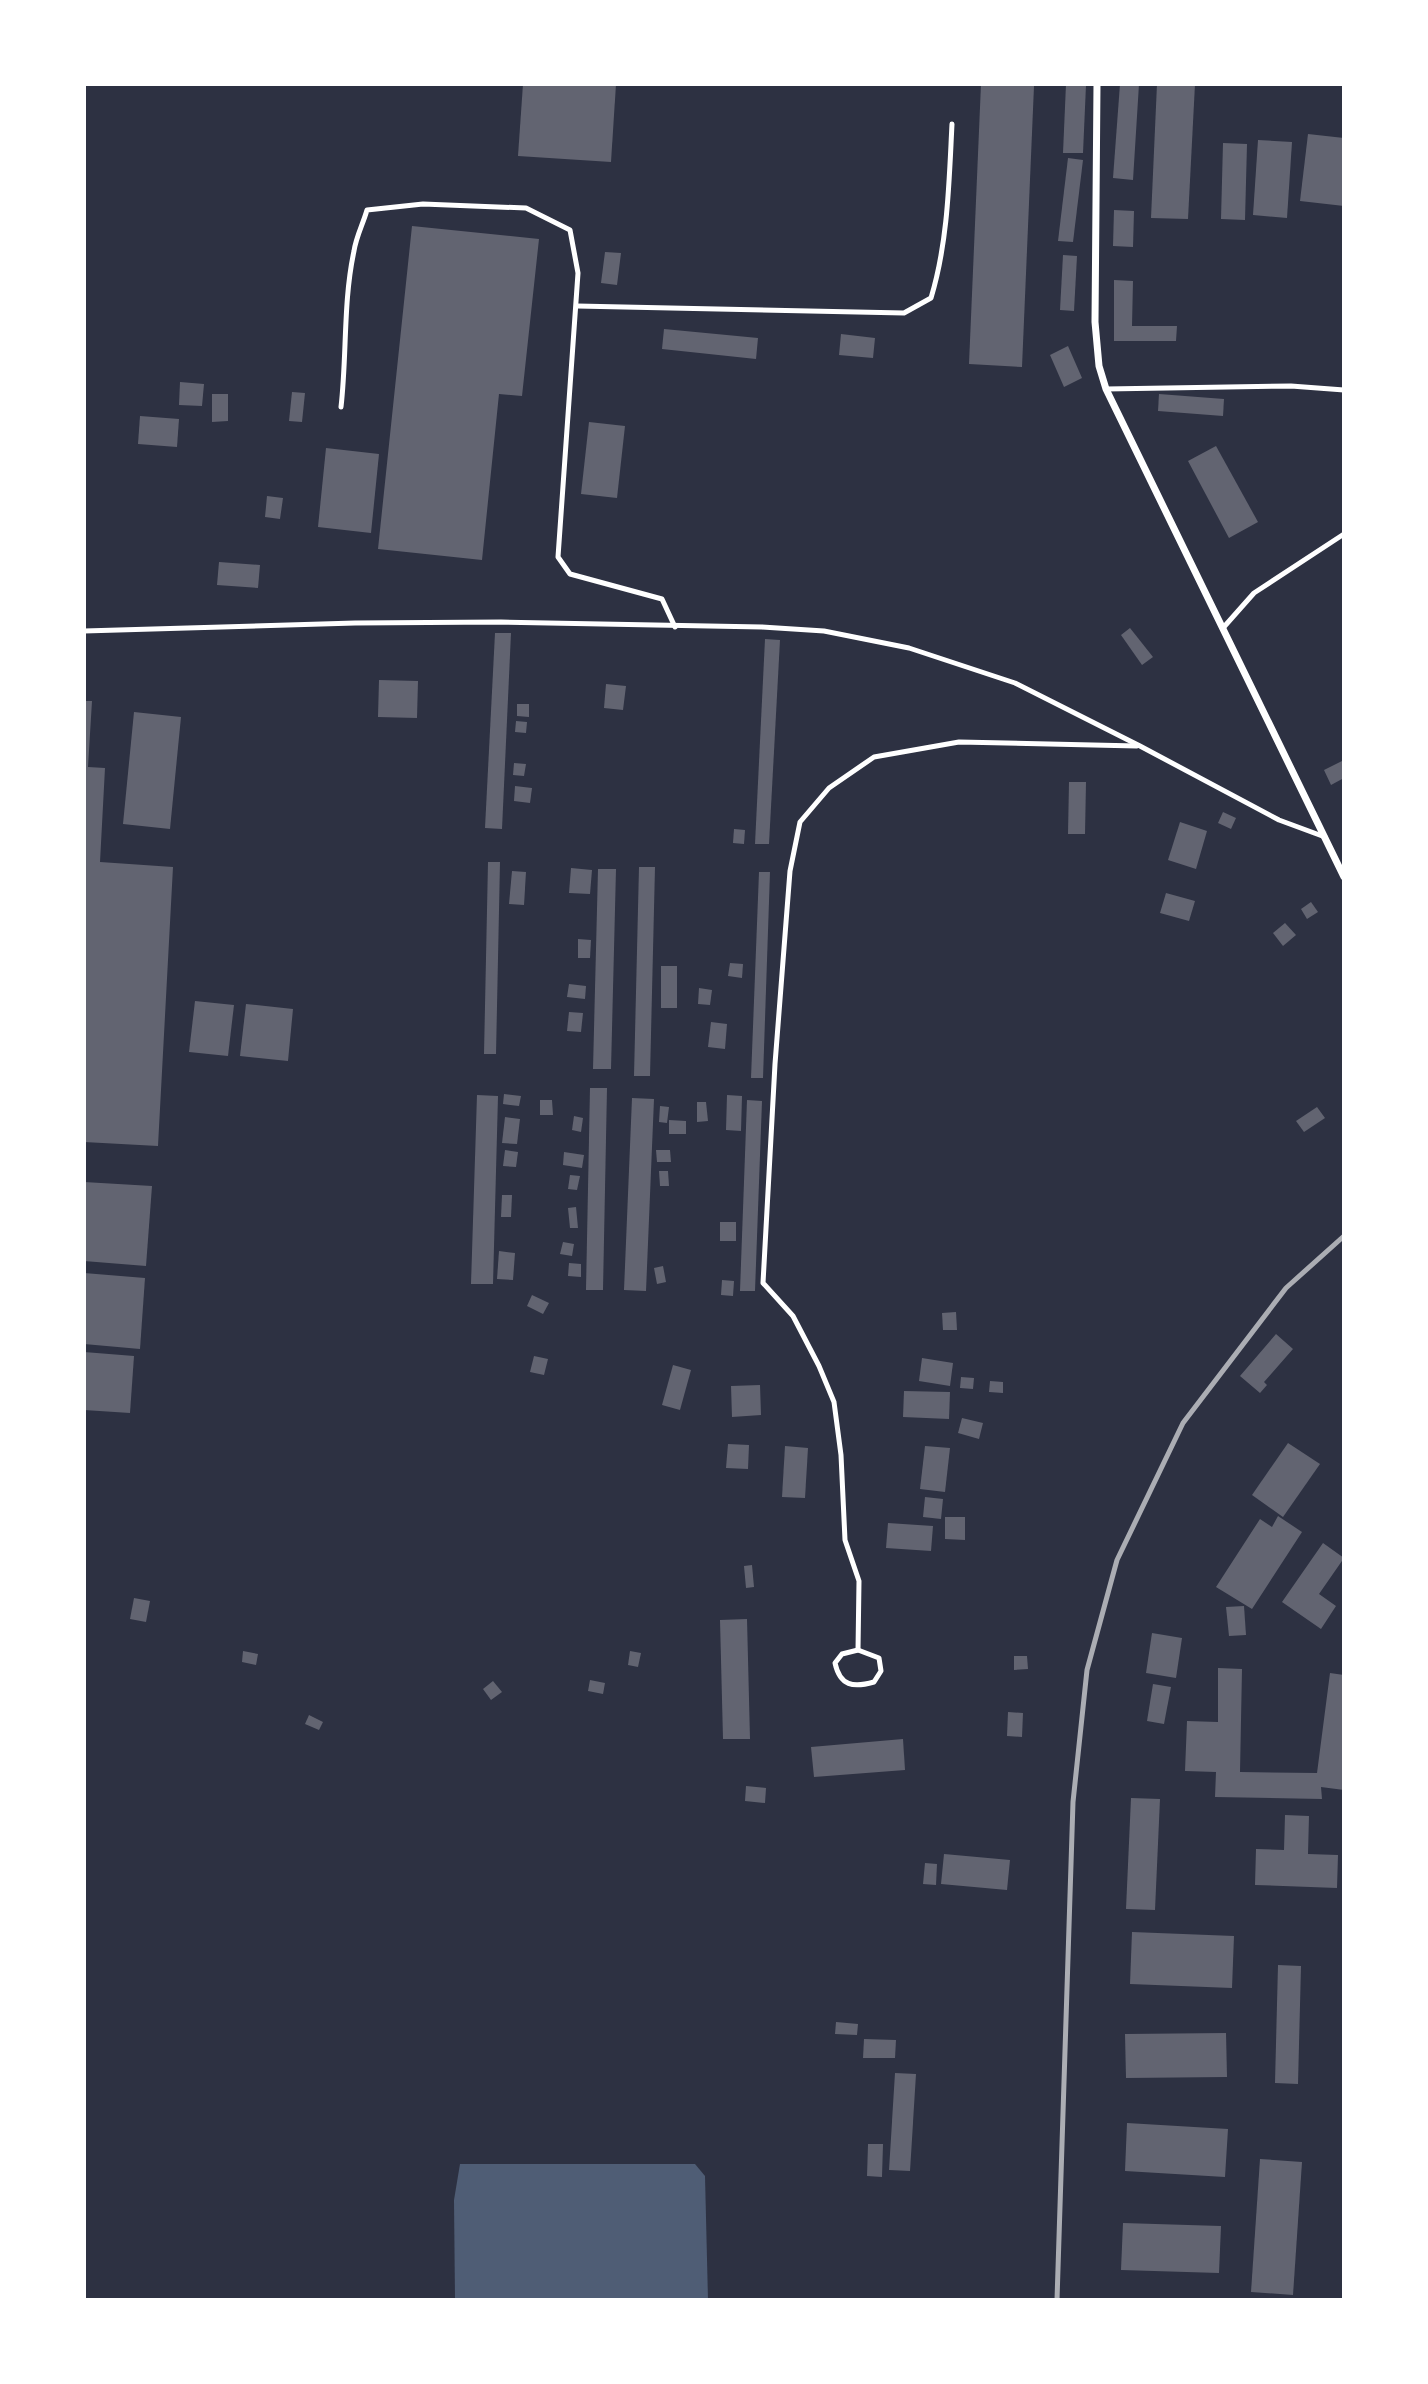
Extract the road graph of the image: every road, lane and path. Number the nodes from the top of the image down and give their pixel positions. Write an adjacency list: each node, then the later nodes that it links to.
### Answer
1 (1097, 84): 4 (street)
2 (952, 124): 3 (lane)
3 (577, 306): 6 (lane); 8 (lane)
4 (1106, 388): 5 (lane); 9 (street)
5 (1344, 390)
6 (341, 407)
7 (1344, 534): 9 (lane)
8 (675, 627): 10 (lane); 11 (lane)
9 (1223, 628): 12 (street)
10 (84, 631)
11 (1140, 746): 12 (lane); 14 (lane)
12 (1325, 837): 13 (street)
13 (1344, 877)
14 (858, 1650): 14 (lane)

